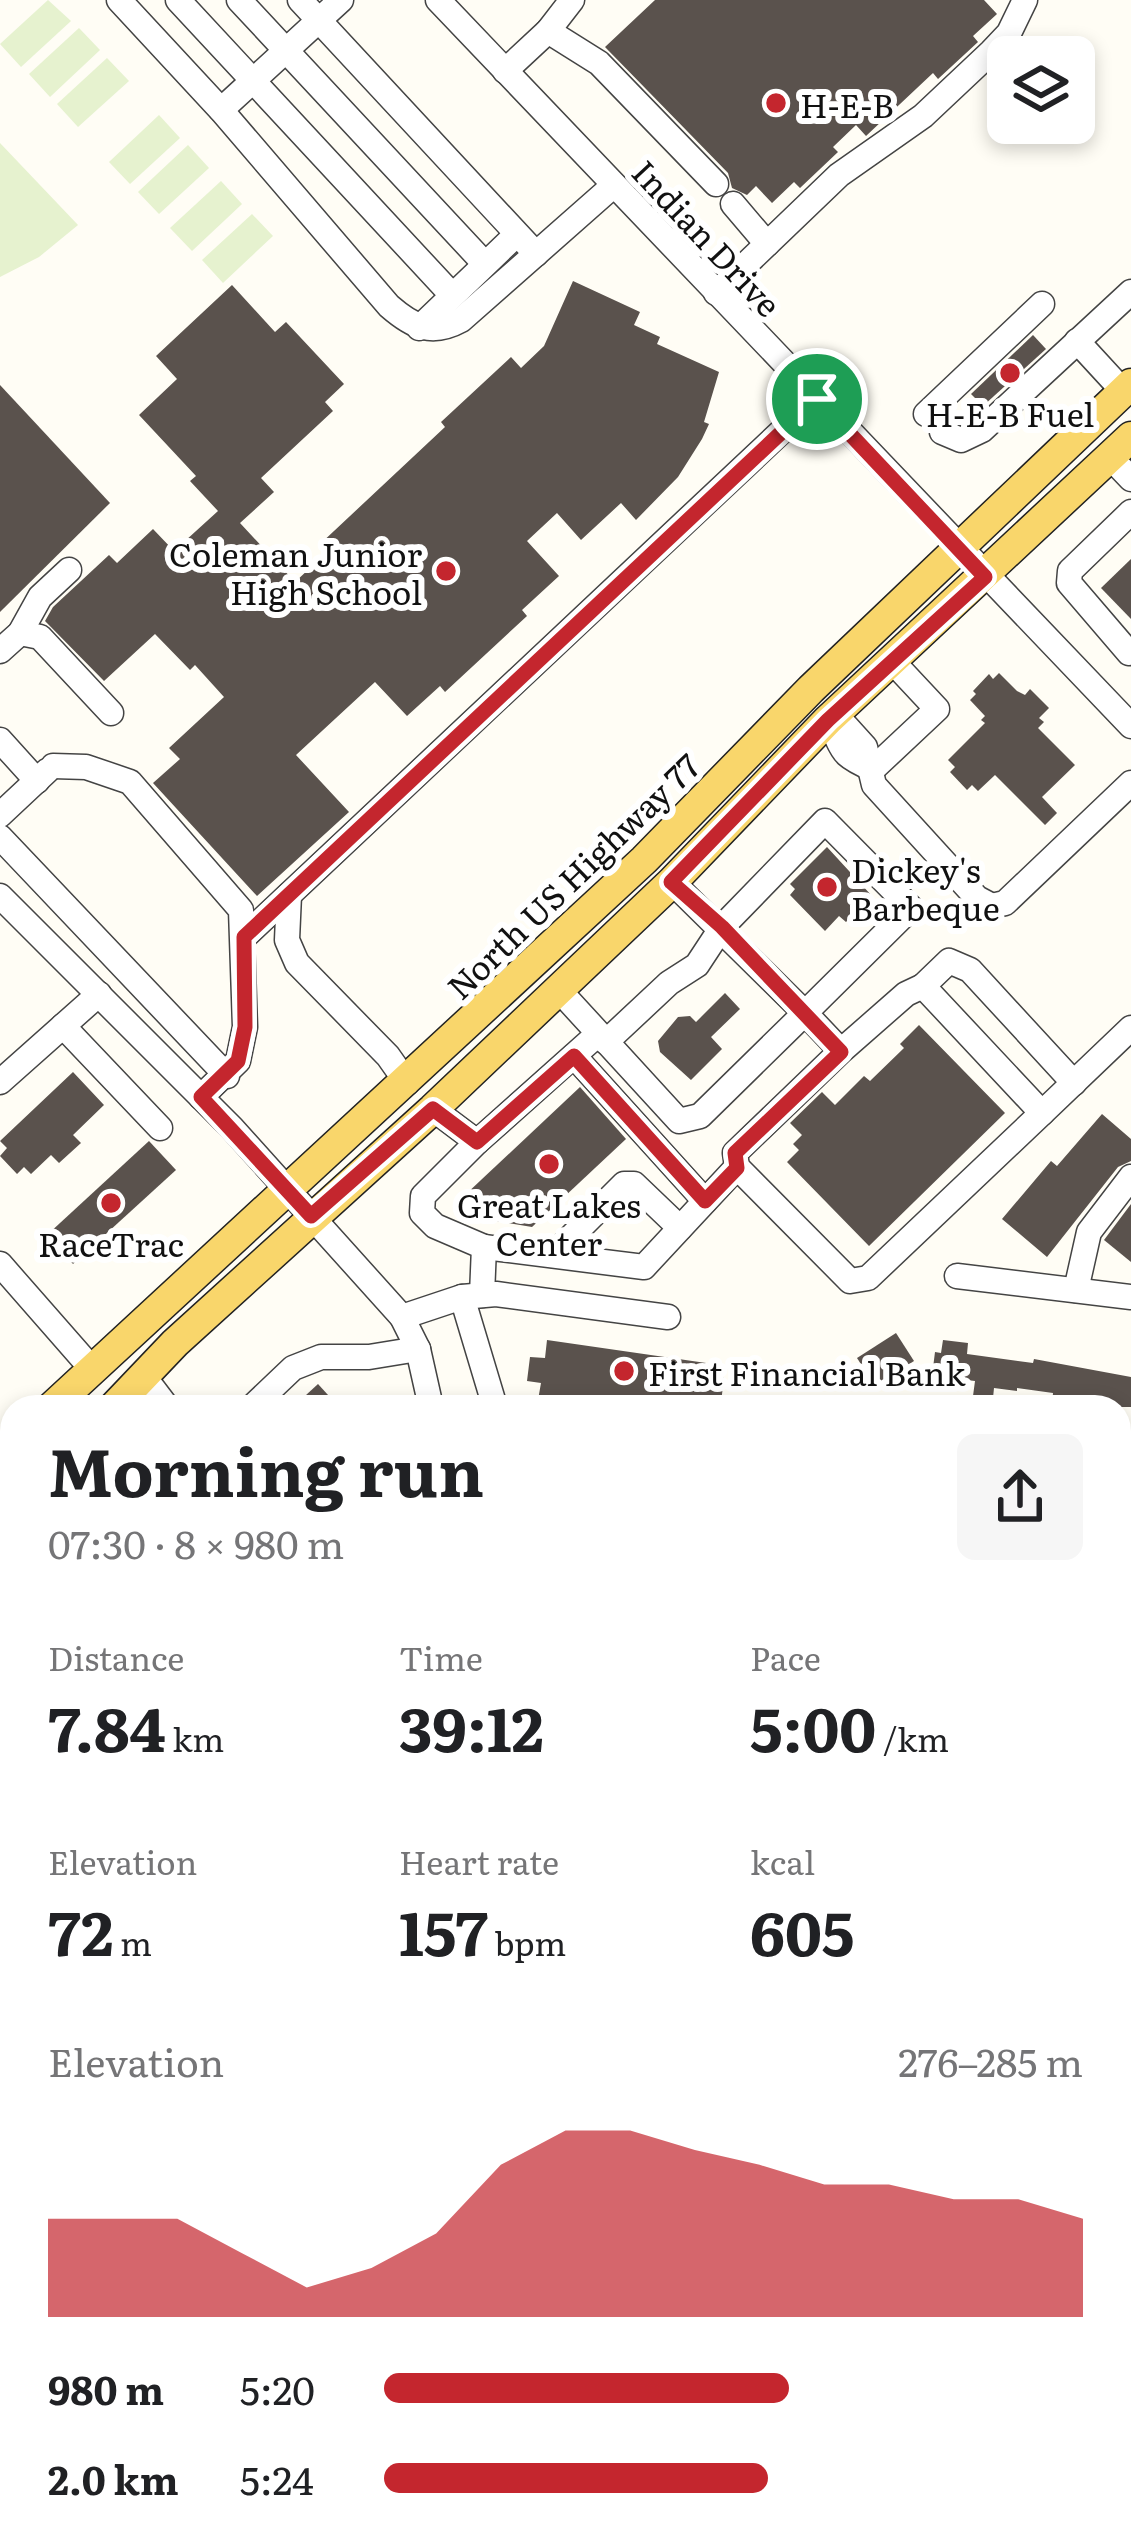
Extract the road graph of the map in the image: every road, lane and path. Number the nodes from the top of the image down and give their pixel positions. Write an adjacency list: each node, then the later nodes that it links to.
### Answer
1 (119, 0): 14 (street)
2 (178, 0): 13 (street)
3 (239, 0): 11 (street)
4 (300, 0): 9 (street)
5 (341, 0): 9 (street)
6 (572, 0): 10 (street)
7 (1025, 0): 19 (street)
8 (452, 4): 12 (street, Indian Drive)
9 (320, 21): 11 (street); 18 (street)
10 (548, 31): 12 (street); 15 (street)
11 (286, 51): 13 (street); 21 (street)
12 (505, 71): 16 (street, Indian Drive)
13 (253, 81): 14 (street); 24 (street)
14 (221, 110): 26 (street)
15 (716, 184)
16 (614, 185): 20 (street); 23 (street, Indian Drive)
17 (733, 204): 19 (street)
18 (516, 235): 20 (street); 21 (street)
19 (767, 244): 23 (street)
20 (536, 254): 26 (street)
21 (484, 263): 24 (street)
22 (1131, 292): 27 (street)
23 (716, 293): 29 (street, Indian Drive)
24 (452, 295): 26 (street)
25 (1042, 304): 27 (street)
26 (419, 328)
27 (1077, 341): 28 (street)
28 (1127, 387): 32 (main road, North US Highway 77)
29 (817, 399): 32 (street, Indian Drive); 50 (street)
30 (1124, 458): 34 (main road)
31 (1131, 512): 37 (street)
32 (958, 547): 34 (street, Indian Drive); 65 (main road, North US Highway 77)
33 (69, 569): 35 (street)
34 (985, 577): 38 (main road); 39 (street, Indian Drive)
35 (20, 633): 36 (street); 40 (street)
36 (0, 651)
37 (1130, 654): 39 (street)
38 (893, 662): 41 (main road); 44 (street)
39 (1093, 687): 42 (street, Indian Drive)
40 (111, 712)
41 (831, 723): 44 (street); 49 (main road)
42 (1131, 726)
43 (0, 740): 45 (street)
44 (873, 769): 46 (street)
45 (46, 773): 47 (street); 53 (street)
46 (1131, 783)
47 (0, 815)
48 (0, 837): 63 (street)
49 (671, 882): 52 (street); 55 (main road)
50 (289, 895): 53 (street); 65 (street)
51 (0, 896): 56 (street)
52 (722, 927): 57 (street); 57 (street); 60 (street)
53 (244, 937): 63 (street)
54 (923, 986): 61 (street); 66 (street); 69 (street)
55 (558, 989): 60 (street); 68 (main road)
56 (99, 994): 58 (street); 67 (street)
57 (805, 1012): 60 (street); 61 (street)
58 (63, 1026): 64 (street); 70 (street)
59 (1131, 1028): 66 (street)
60 (602, 1038): 62 (street)
61 (841, 1052): 72 (street)
62 (574, 1056): 71 (street); 75 (street)
63 (227, 1076): 67 (street)
64 (0, 1082)
65 (407, 1082): 74 (main road, North US Highway 77)
66 (1074, 1083): 69 (street)
67 (201, 1097): 74 (street)
68 (433, 1109): 71 (street); 76 (main road)
69 (1042, 1113): 72 (street)
70 (160, 1128)
71 (477, 1142): 78 (street)
72 (737, 1168): 75 (street)
73 (1131, 1177): 82 (street)
74 (289, 1190): 76 (street); 88 (main road, North US Highway 77)
75 (705, 1201): 77 (street)
76 (311, 1216): 85 (street); 89 (main road)
77 (680, 1228): 79 (street); 79 (street)
78 (484, 1247): 79 (street); 83 (street)
79 (553, 1256)
80 (0, 1264): 88 (street)
81 (957, 1276): 82 (street)
82 (1076, 1290): 84 (street)
83 (472, 1296): 85 (street); 86 (street); 95 (street)
84 (1131, 1297)
85 (402, 1317): 87 (street)
86 (668, 1317)
87 (418, 1349): 93 (street); 94 (street)
88 (92, 1369): 90 (main road, North US Highway 77)
89 (145, 1378): 91 (main road); 92 (street)
90 (65, 1395)
91 (127, 1395)
92 (158, 1395)
93 (265, 1395)
94 (428, 1395)
95 (493, 1395)

